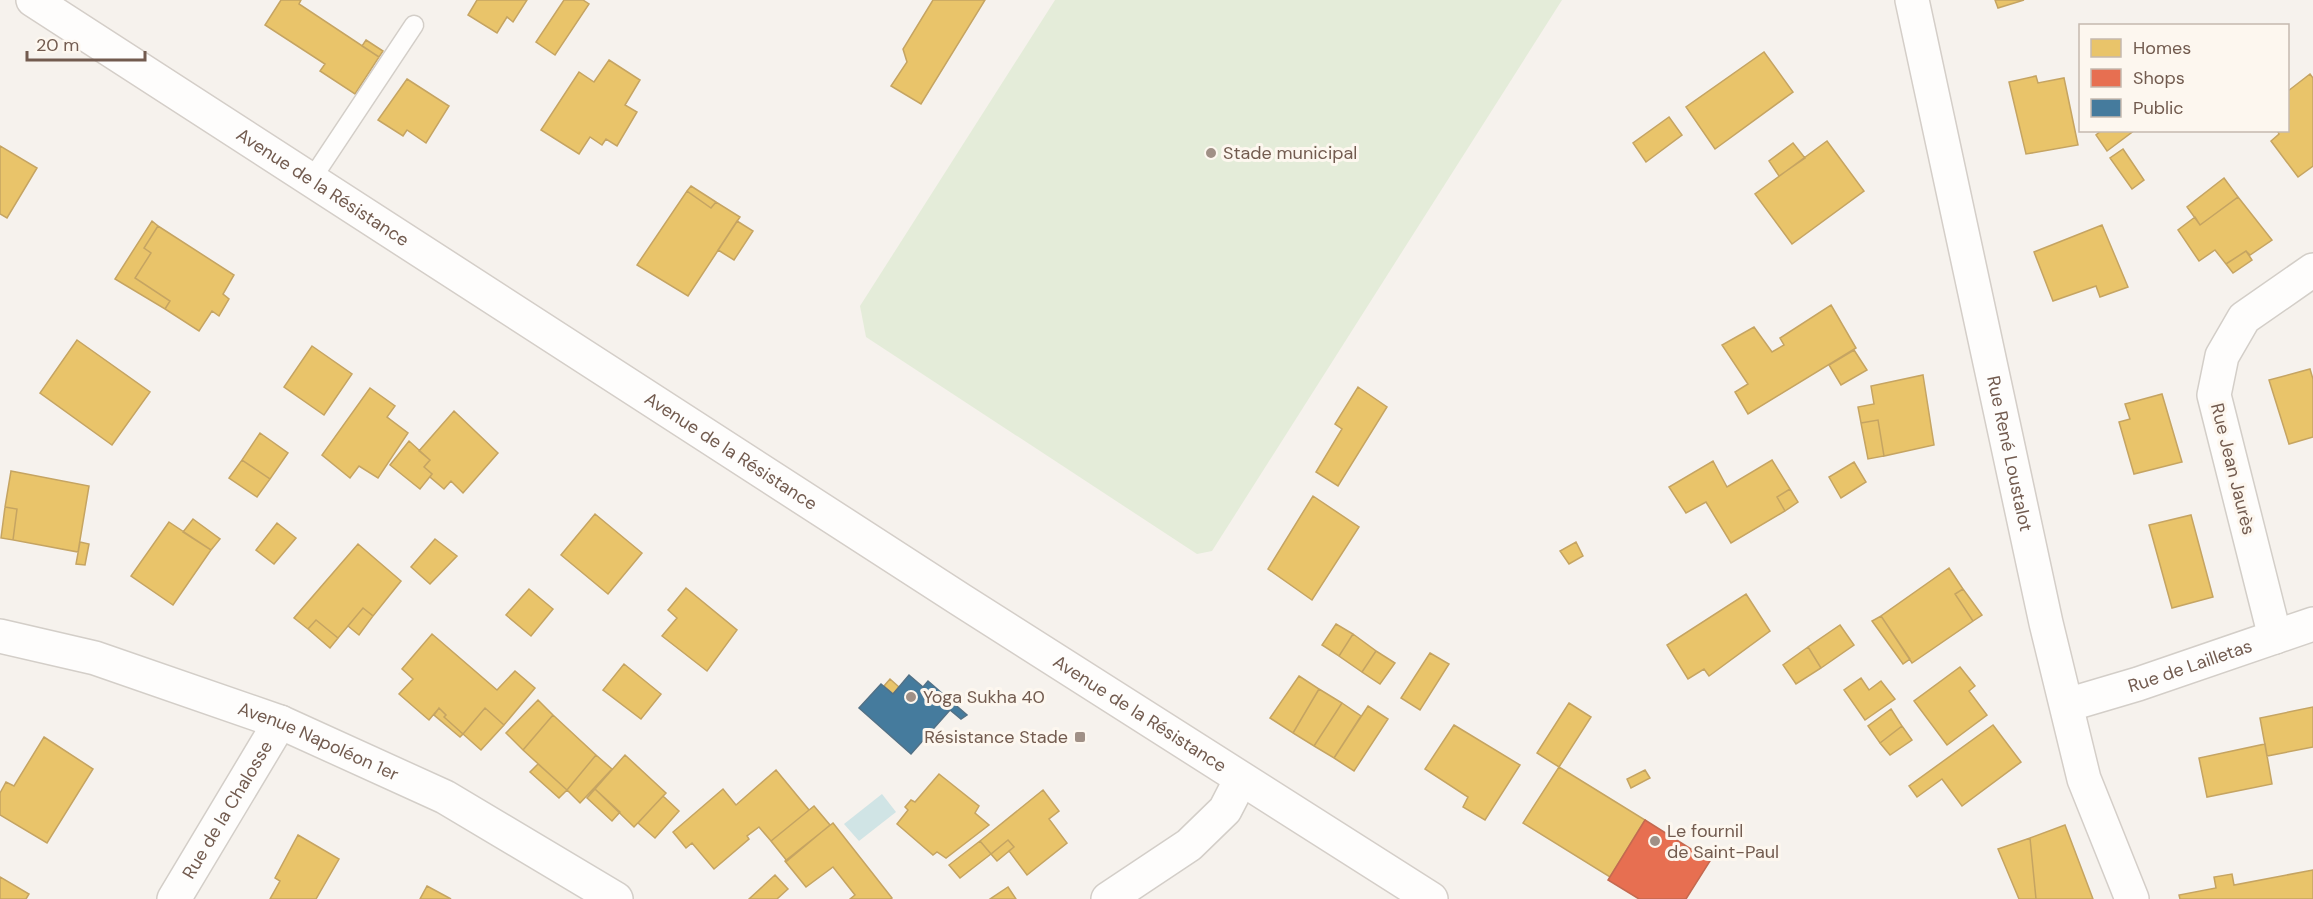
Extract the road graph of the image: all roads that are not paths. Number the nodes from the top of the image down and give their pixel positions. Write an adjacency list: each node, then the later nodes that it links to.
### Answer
1 (33, 0): 4 (street, Avenue de la Résistance)
2 (1912, 0): 9 (street, Rue René Loustalot)
3 (414, 25): 4 (lane)
4 (312, 180): 11 (street, Avenue de la Résistance)
5 (2313, 270): 8 (street, Rue Jean Jaurès)
6 (2313, 624): 8 (street, Rue de Lailletas)
7 (0, 636): 10 (street, Avenue Napoléon 1er)
8 (2275, 637): 9 (street, Rue de Lailletas)
9 (2067, 705): 16 (street, Rue René Loustalot)
10 (280, 722): 12 (street, Rue de la Chalosse); 13 (street, Avenue Napoléon 1er)
11 (1241, 779): 14 (street); 15 (street, Avenue de la Résistance)
12 (174, 899)
13 (616, 899)
14 (1108, 899)
15 (1431, 899)
16 (2132, 899)

